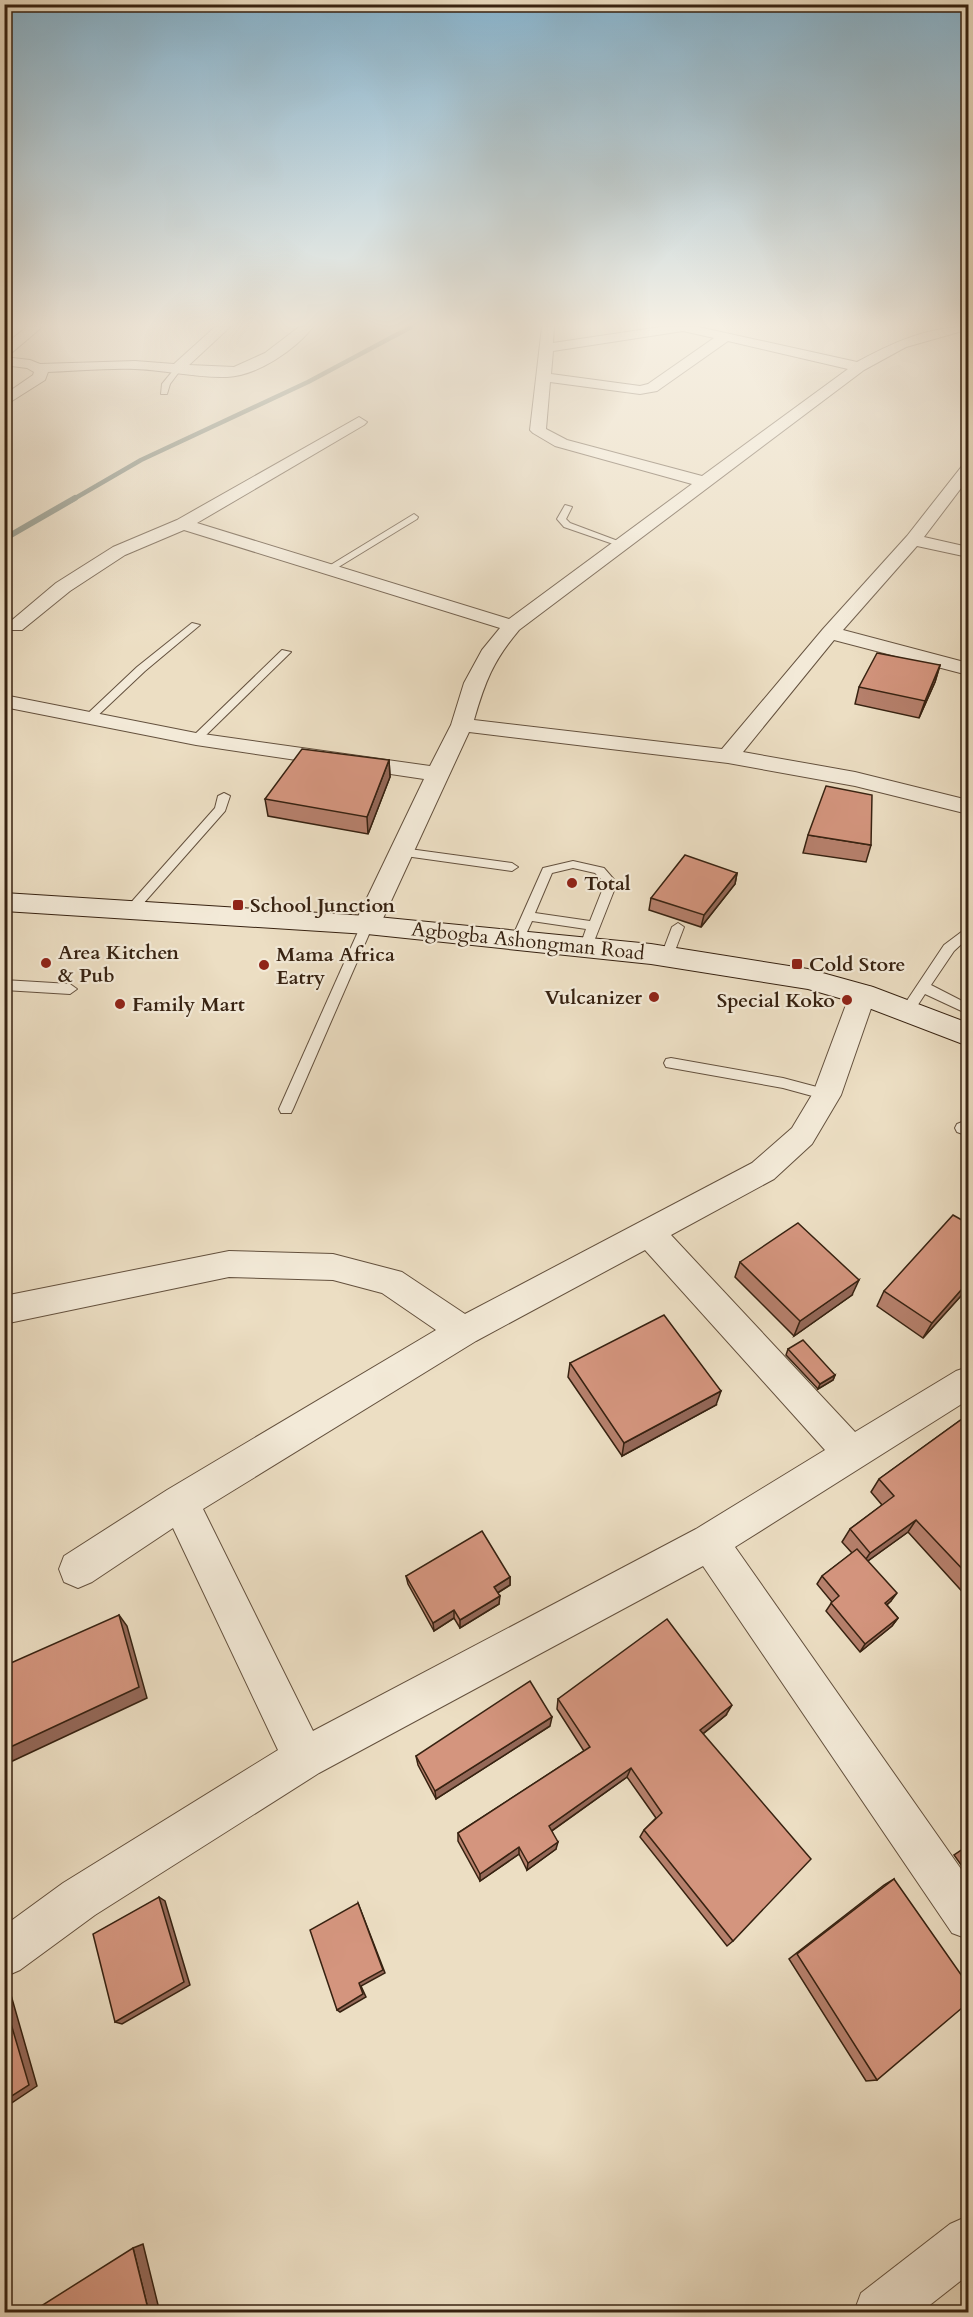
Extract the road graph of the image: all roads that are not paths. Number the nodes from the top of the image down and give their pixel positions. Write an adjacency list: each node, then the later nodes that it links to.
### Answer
1 (336, 435): 8 (street)
2 (545, 435): 5 (street)
3 (768, 435): 5 (street)
4 (969, 469): 9 (street)
5 (705, 482): 10 (street)
6 (568, 507): 10 (lane)
7 (414, 517): 12 (lane)
8 (183, 524): 12 (street); 14 (street)
9 (914, 540): 11 (street); 16 (street)
10 (622, 544): 15 (street)
11 (969, 552)
12 (328, 569): 15 (street)
13 (195, 625): 20 (lane)
14 (15, 626)
15 (512, 626): 21 (street)
16 (830, 633): 18 (street); 23 (street)
17 (286, 652): 22 (lane)
18 (969, 669)
19 (4, 701): 20 (street)
20 (88, 719): 22 (street)
21 (462, 725): 23 (street); 24 (street)
22 (196, 739): 24 (street)
23 (728, 756): 26 (street)
24 (437, 774): 27 (street)
25 (224, 796): 30 (lane)
26 (969, 807)
27 (402, 852): 28 (lane); 31 (street)
28 (512, 867)
29 (4, 902): 30 (street, Agbogba Ashongman Road)
30 (131, 910): 31 (street, Agbogba Ashongman Road)
31 (367, 925): 33 (street, Agbogba Ashongman Road); 46 (lane)
32 (678, 927): 36 (lane)
33 (522, 928): 35 (street, Agbogba Ashongman Road); 35 (lane)
34 (969, 931): 38 (lane)
35 (590, 936): 36 (street, Agbogba Ashongman Road)
36 (667, 957): 40 (street, Agbogba Ashongman Road)
37 (4, 985): 39 (lane)
38 (923, 987): 41 (lane); 42 (lane)
39 (70, 989)
40 (863, 994): 42 (street, Agbogba Ashongman Road); 45 (street)
41 (969, 1009)
42 (907, 1011): 43 (street, Agbogba Ashongman Road)
43 (969, 1035)
44 (671, 1063): 45 (lane)
45 (827, 1095): 47 (street)
46 (286, 1109)
47 (648, 1232): 49 (street); 51 (street)
48 (4, 1310): 49 (street)
49 (464, 1331): 52 (street)
50 (969, 1382): 51 (street)
51 (852, 1454): 53 (street)
52 (180, 1502): 54 (street); 55 (street)
53 (709, 1542): 55 (street); 56 (street)
54 (78, 1569)
55 (304, 1758): 57 (street)
56 (969, 1917)
57 (4, 1954)
58 (969, 2242): 59 (street)
59 (880, 2313)

